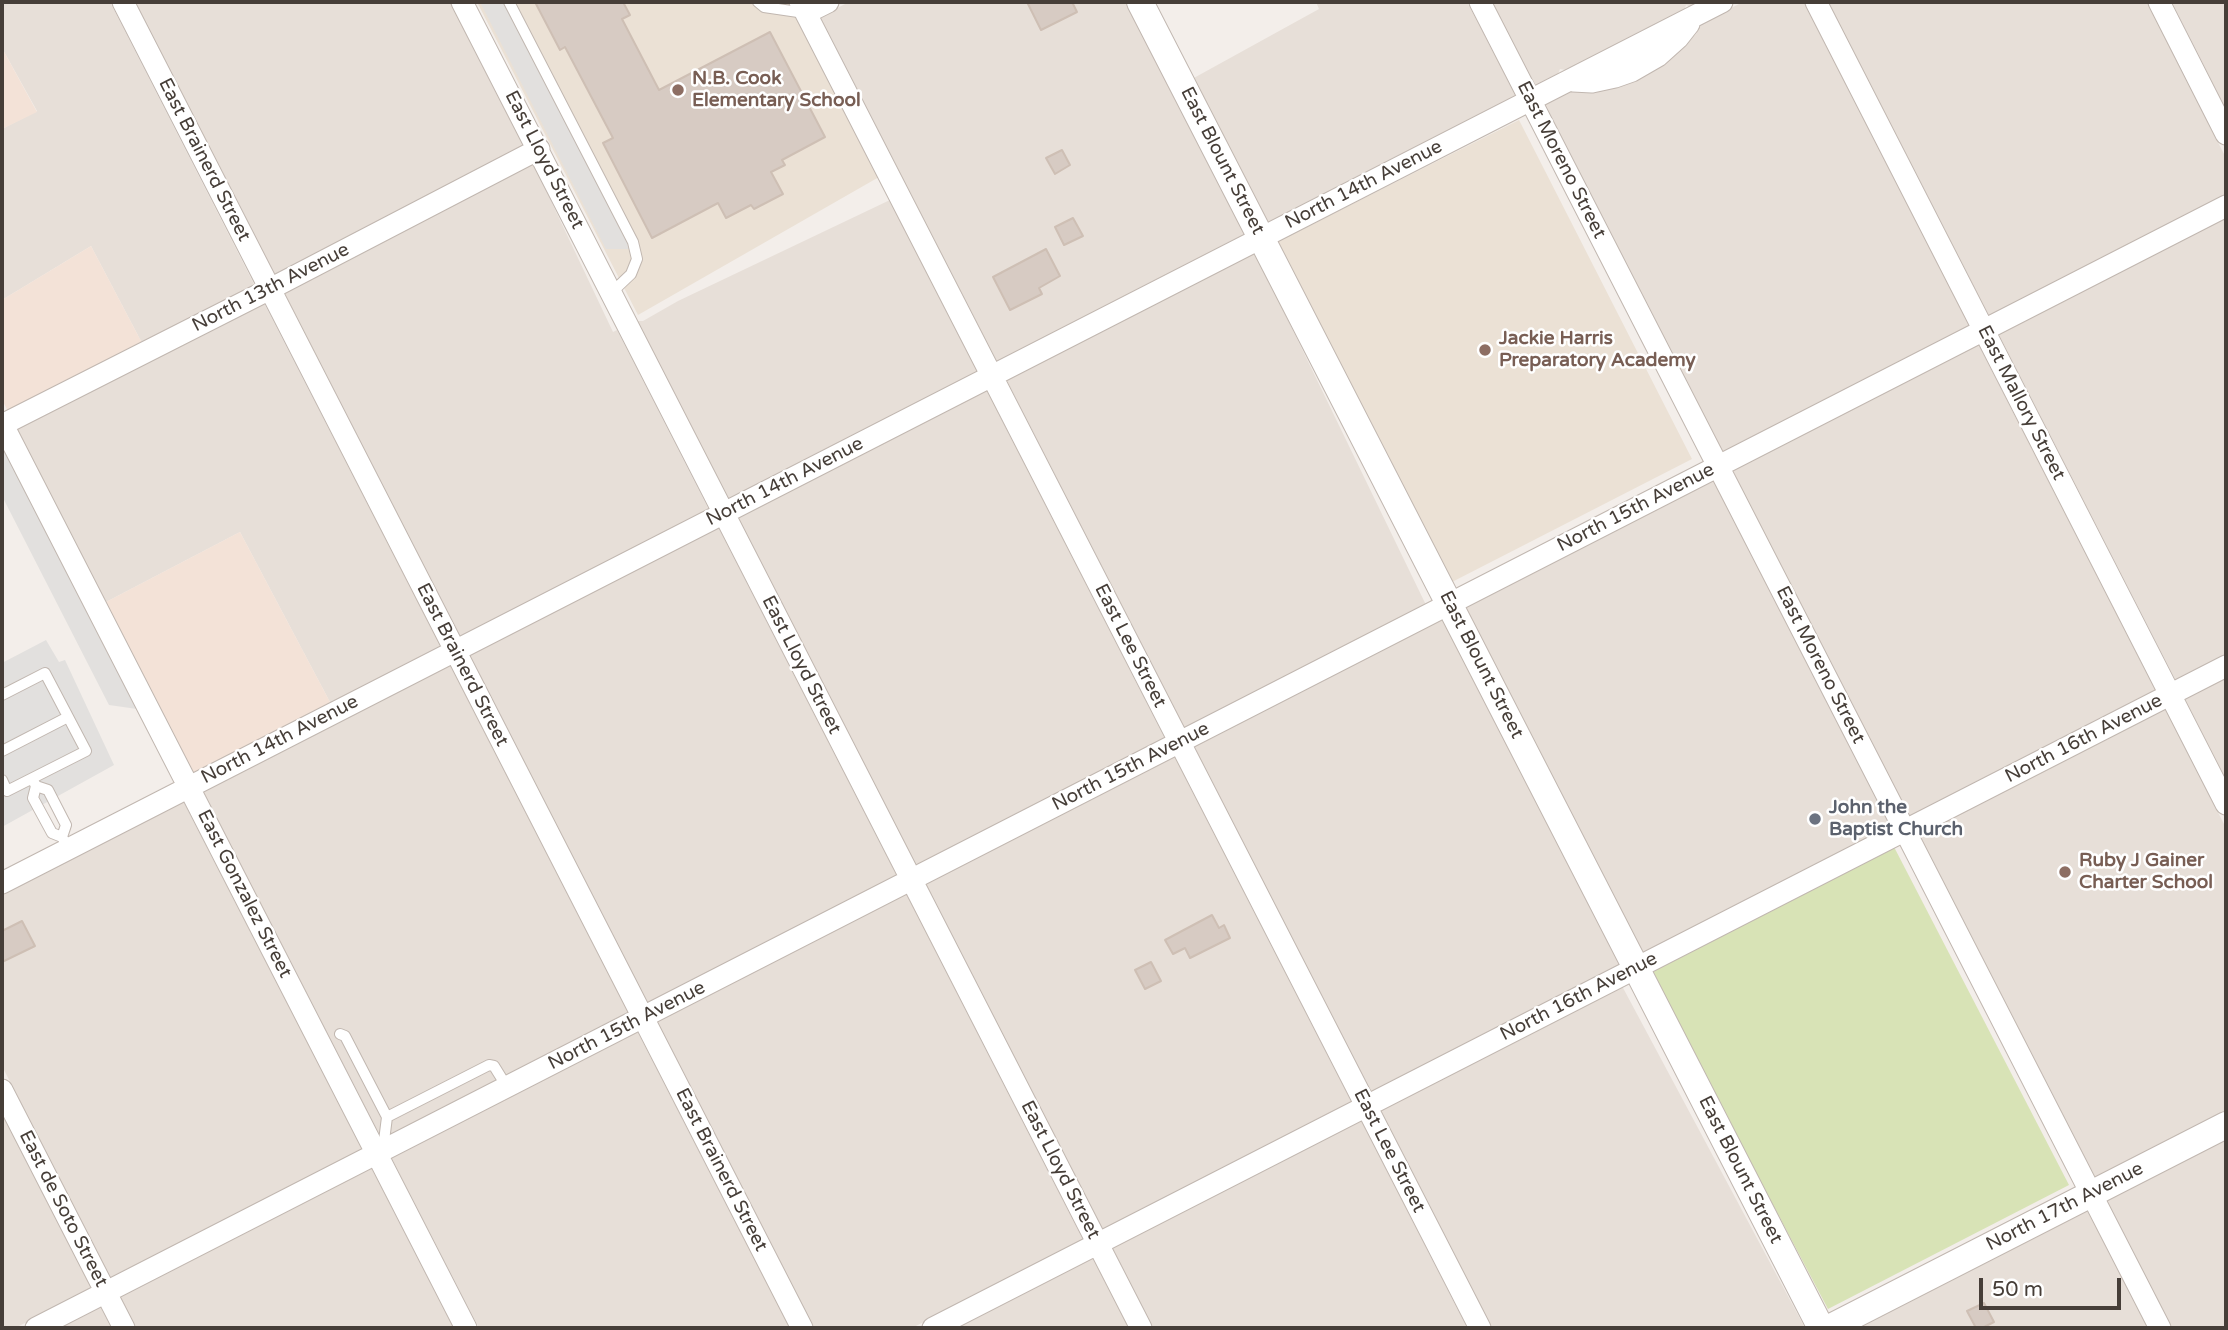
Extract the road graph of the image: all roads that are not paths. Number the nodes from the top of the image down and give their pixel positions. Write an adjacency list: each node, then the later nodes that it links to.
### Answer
1 (123, 2): 17 (street, East Brainerd Street)
2 (462, 2): 14 (street, East Lloyd Street)
3 (509, 2): 18 (lane)
4 (758, 2): 11 (lane)
5 (828, 2): 11 (street)
6 (1140, 2): 16 (street, East Blount Street)
7 (1480, 2): 12 (street, East Moreno Street)
8 (1722, 2): 12 (street, North 14th Avenue)
9 (1816, 2): 19 (street, East Mallory Street)
10 (2159, 2): 13 (street)
11 (803, 7): 20 (street, East Lee Street)
12 (1530, 100): 16 (street, North 14th Avenue); 22 (street, East Moreno Street)
13 (2226, 134)
14 (539, 149): 17 (street, North 13th Avenue); 18 (street, East Lloyd Street)
15 (2226, 206): 19 (street, North 15th Avenue)
16 (1261, 237): 20 (street, North 14th Avenue); 24 (street, East Blount Street)
17 (270, 289): 21 (street, North 13th Avenue); 25 (street, East Brainerd Street)
18 (611, 293): 23 (street, East Lloyd Street)
19 (1984, 330): 22 (street, North 15th Avenue); 28 (street, East Mallory Street)
20 (992, 376): 23 (street, North 14th Avenue); 30 (street, East Lee Street)
21 (2, 424): 34 (street, East Gonzalez Street)
22 (1718, 466): 24 (street, North 15th Avenue); 36 (street, East Moreno Street)
23 (723, 513): 25 (street, North 14th Avenue); 38 (street, East Lloyd Street)
24 (1450, 604): 30 (street, North 15th Avenue); 40 (street, East Blount Street)
25 (455, 651): 34 (street, North 14th Avenue); 41 (street, East Brainerd Street)
26 (2226, 666): 28 (street, North 16th Avenue)
27 (2, 695): 29 (lane)
28 (2170, 695): 35 (street, East Mallory Street); 36 (street, North 16th Avenue)
29 (68, 717): 31 (lane); 33 (lane)
30 (1180, 742): 38 (street, North 15th Avenue); 45 (street, East Lee Street)
31 (2, 751)
32 (2, 780): 33 (lane)
33 (34, 782): 37 (lane); 37 (lane)
34 (188, 787): 37 (street, North 14th Avenue); 48 (street, East Gonzalez Street)
35 (2226, 804)
36 (1905, 831): 40 (street, North 16th Avenue); 49 (street, East Moreno Street)
37 (65, 843): 39 (street, North 14th Avenue)
38 (911, 880): 41 (street, North 15th Avenue); 50 (street, East Lloyd Street)
39 (2, 883)
40 (1636, 968): 45 (street, North 16th Avenue); 59 (street, East Blount Street)
41 (643, 1017): 43 (street, North 15th Avenue); 55 (street, East Brainerd Street)
42 (340, 1034): 46 (lane)
43 (507, 1087): 46 (lane); 48 (street, North 15th Avenue)
44 (2, 1090): 51 (street, East de Soto Street)
45 (1366, 1107): 50 (street, North 16th Avenue); 58 (street, East Lee Street)
46 (387, 1117): 48 (lane)
47 (2226, 1125): 49 (street, North 17th Avenue)
48 (379, 1152): 51 (street, North 15th Avenue); 54 (street, East Gonzalez Street)
49 (2091, 1194): 60 (street, North 17th Avenue); 61 (street, East Moreno Street)
50 (1098, 1244): 56 (street, North 16th Avenue); 57 (street, East Lloyd Street)
51 (106, 1293): 52 (street, North 15th Avenue); 53 (street, East de Soto Street)
52 (36, 1328)
53 (124, 1328)
54 (466, 1328)
55 (802, 1328)
56 (933, 1328)
57 (1141, 1328)
58 (1480, 1328)
59 (1821, 1328)
60 (1829, 1328)
61 (2160, 1328)

